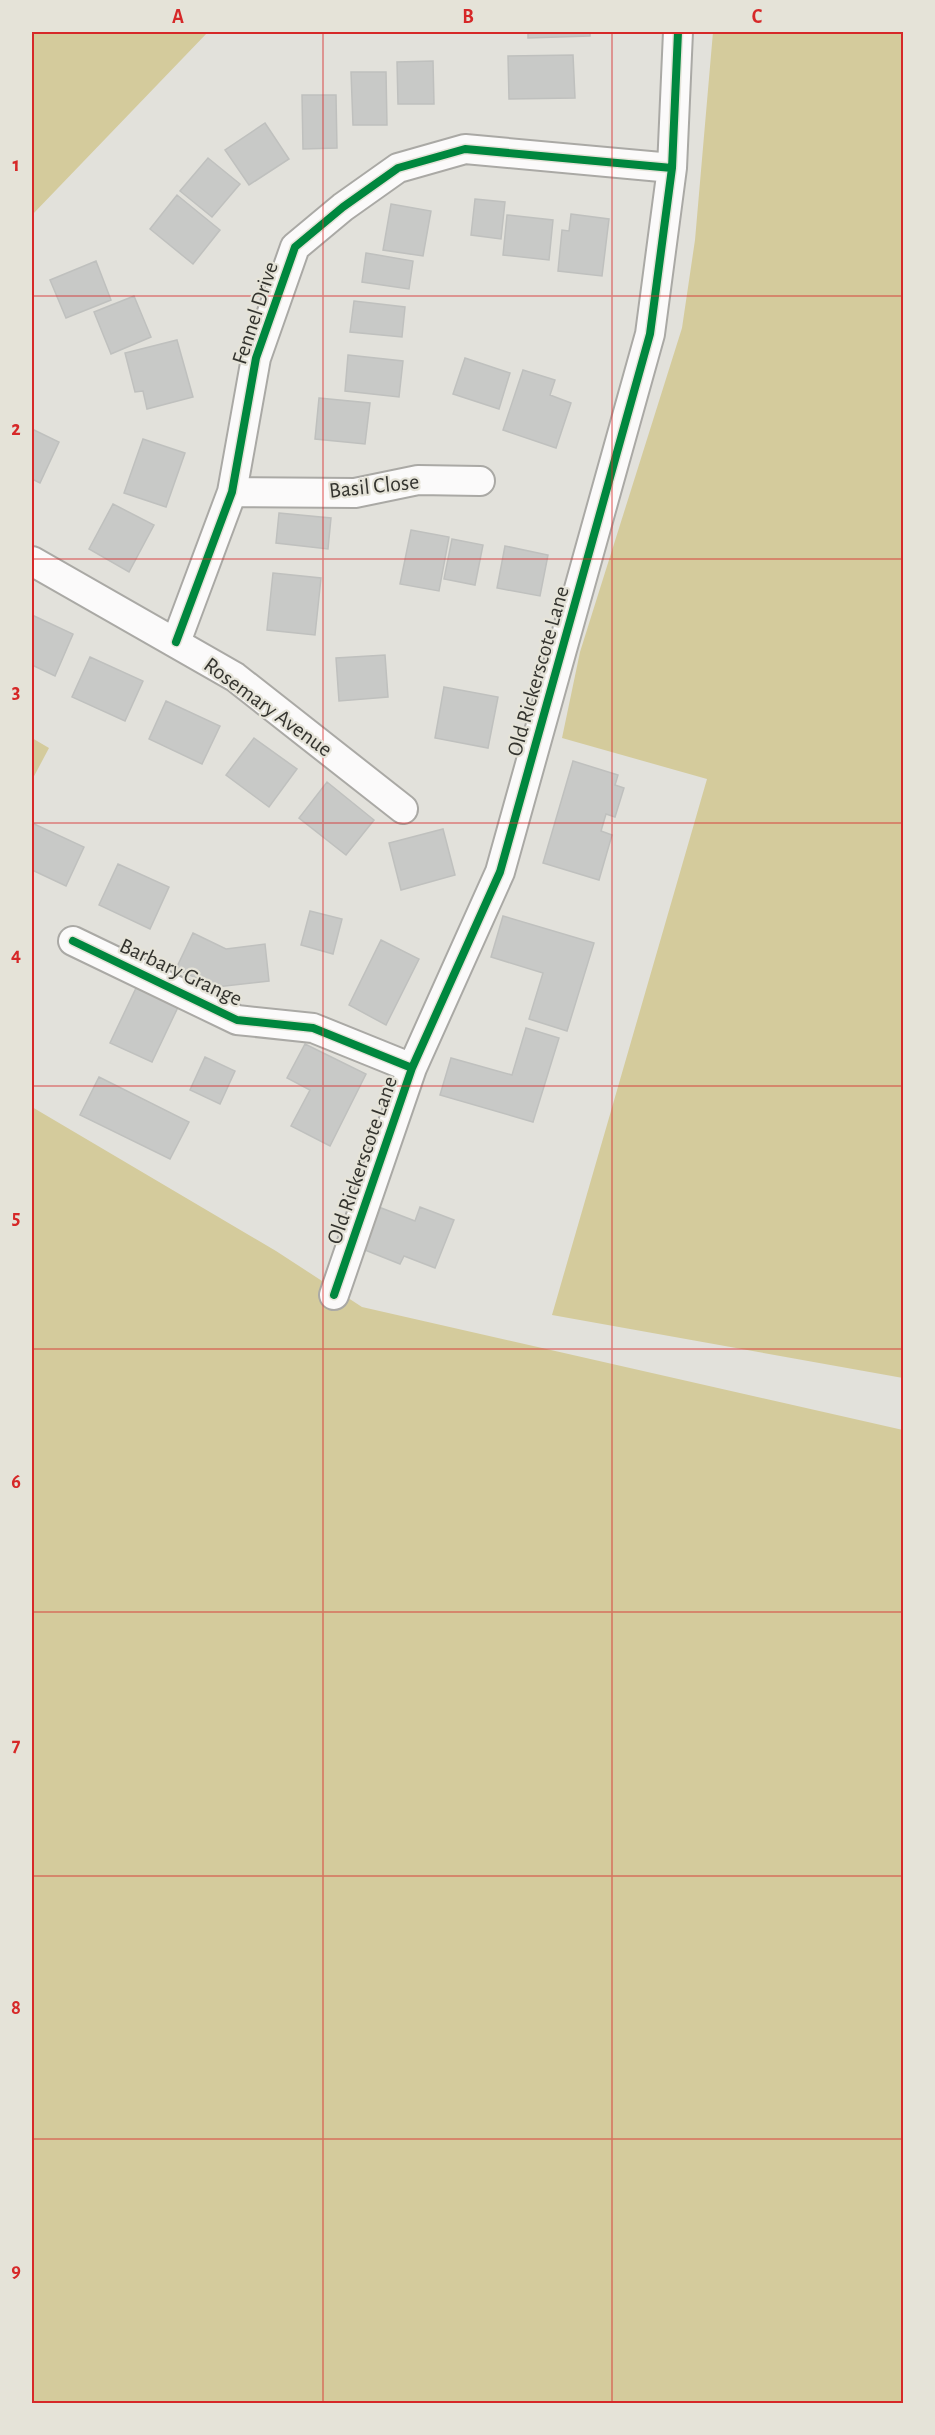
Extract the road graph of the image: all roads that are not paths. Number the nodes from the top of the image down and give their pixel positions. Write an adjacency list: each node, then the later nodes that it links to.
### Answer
1 (678, 32): 2 (street, Old Rickerscote Lane)
2 (672, 168): 4 (street, Fennel Drive); 9 (street, Old Rickerscote Lane)
3 (480, 481): 4 (street, Basil Close)
4 (232, 492): 6 (street, Fennel Drive)
5 (32, 561): 6 (street, Rosemary Avenue)
6 (176, 642): 7 (street, Rosemary Avenue)
7 (403, 809)
8 (73, 941): 9 (street, Barbary Grange)
9 (412, 1068): 10 (street, Old Rickerscote Lane)
10 (334, 1295)

